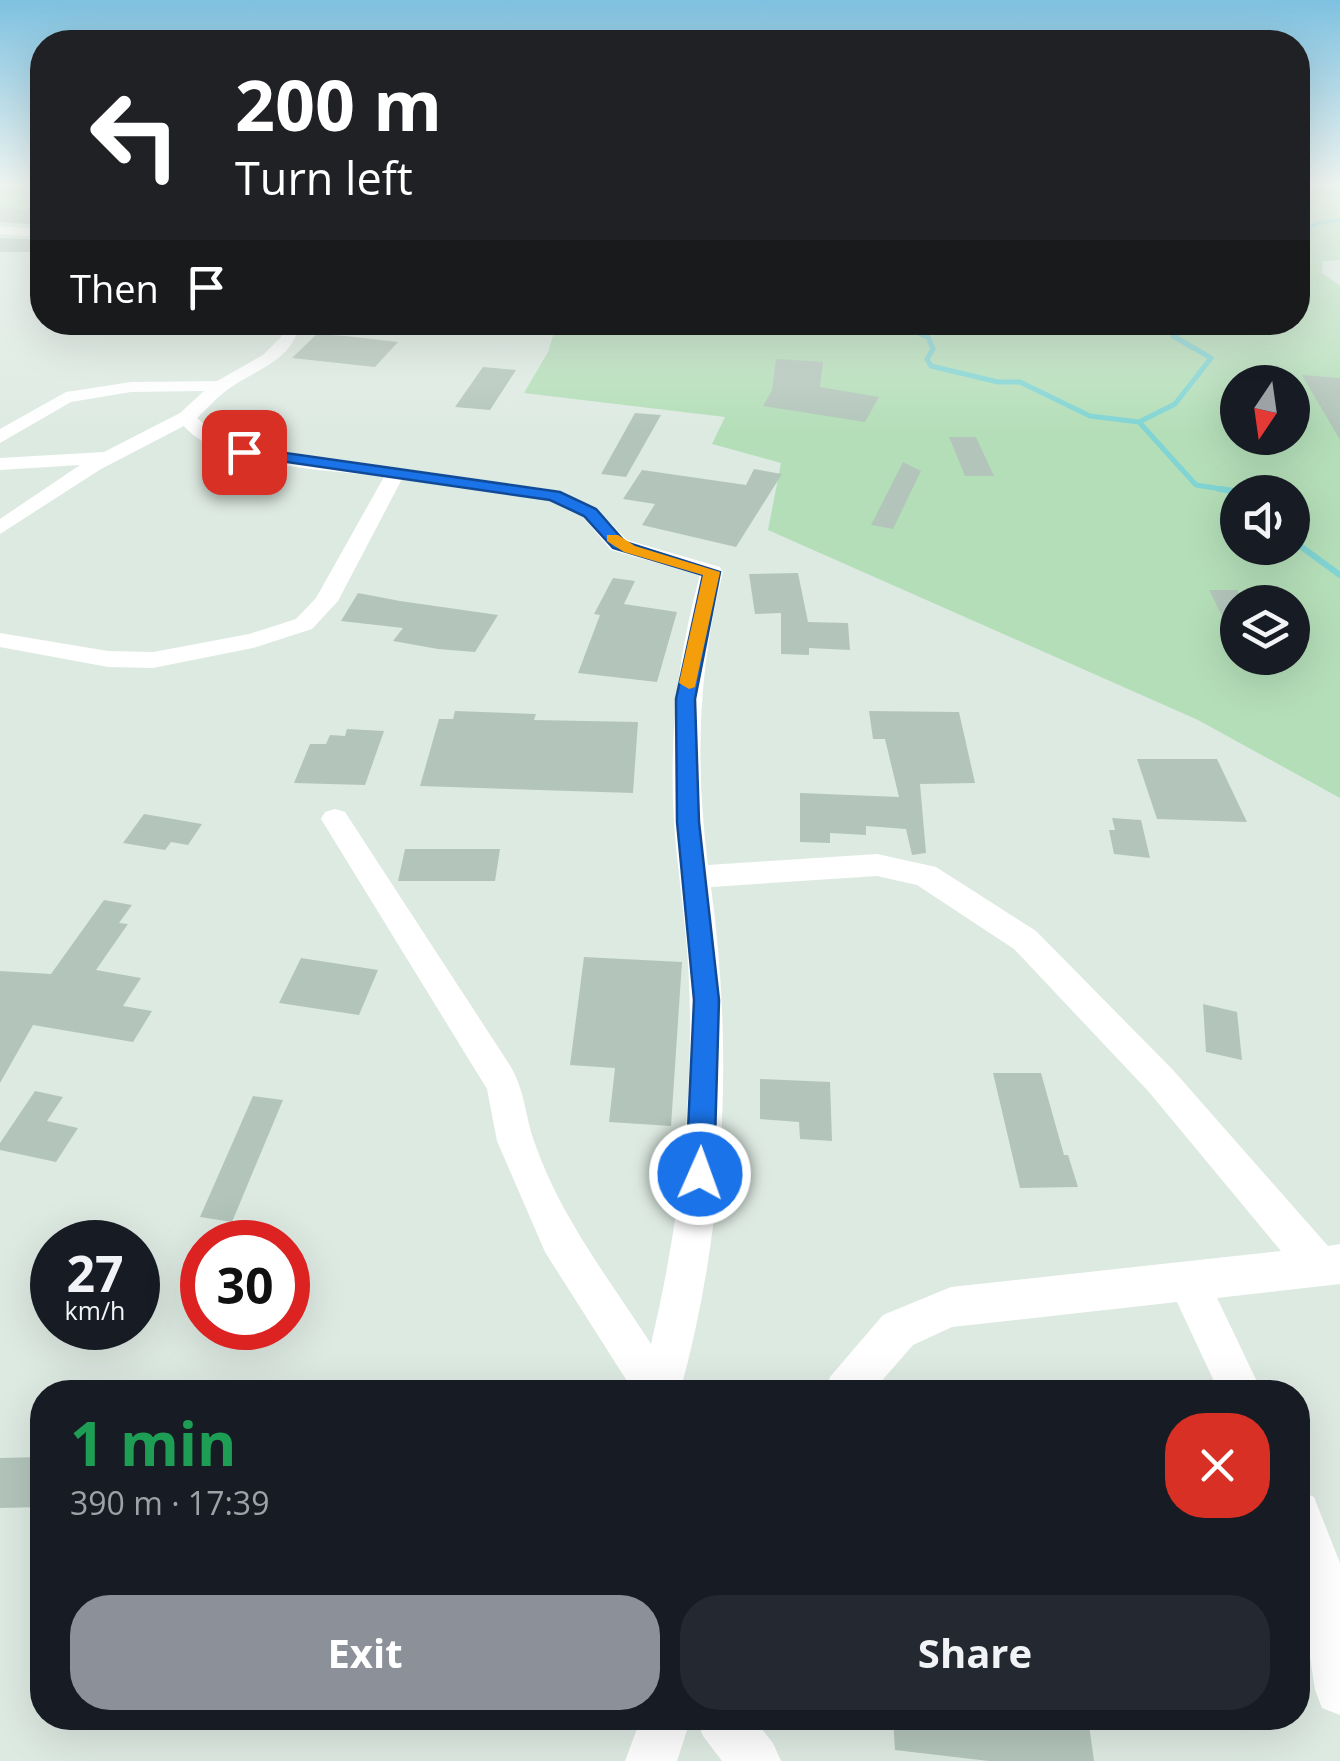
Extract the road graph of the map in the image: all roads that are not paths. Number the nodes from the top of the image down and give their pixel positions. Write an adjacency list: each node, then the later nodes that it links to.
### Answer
1 (290, 335): 2 (street)
2 (221, 386): 3 (street); 4 (street)
3 (186, 417): 5 (street); 7 (street)
4 (0, 437)
5 (106, 458): 6 (street); 8 (street)
6 (0, 464)
7 (396, 473): 9 (street); 11 (street)
8 (5, 520)
9 (0, 640)
10 (335, 819): 14 (street)
11 (694, 877): 12 (street); 15 (street)
12 (1329, 1264): 13 (street)
13 (1187, 1280): 16 (street); 17 (street)
14 (650, 1380)
15 (662, 1380)
16 (855, 1380)
17 (1235, 1380)
18 (1310, 1553): 19 (street)
19 (1340, 1690)
20 (662, 1730): 22 (street)
21 (730, 1730): 23 (street)
22 (652, 1761)
23 (755, 1761)

